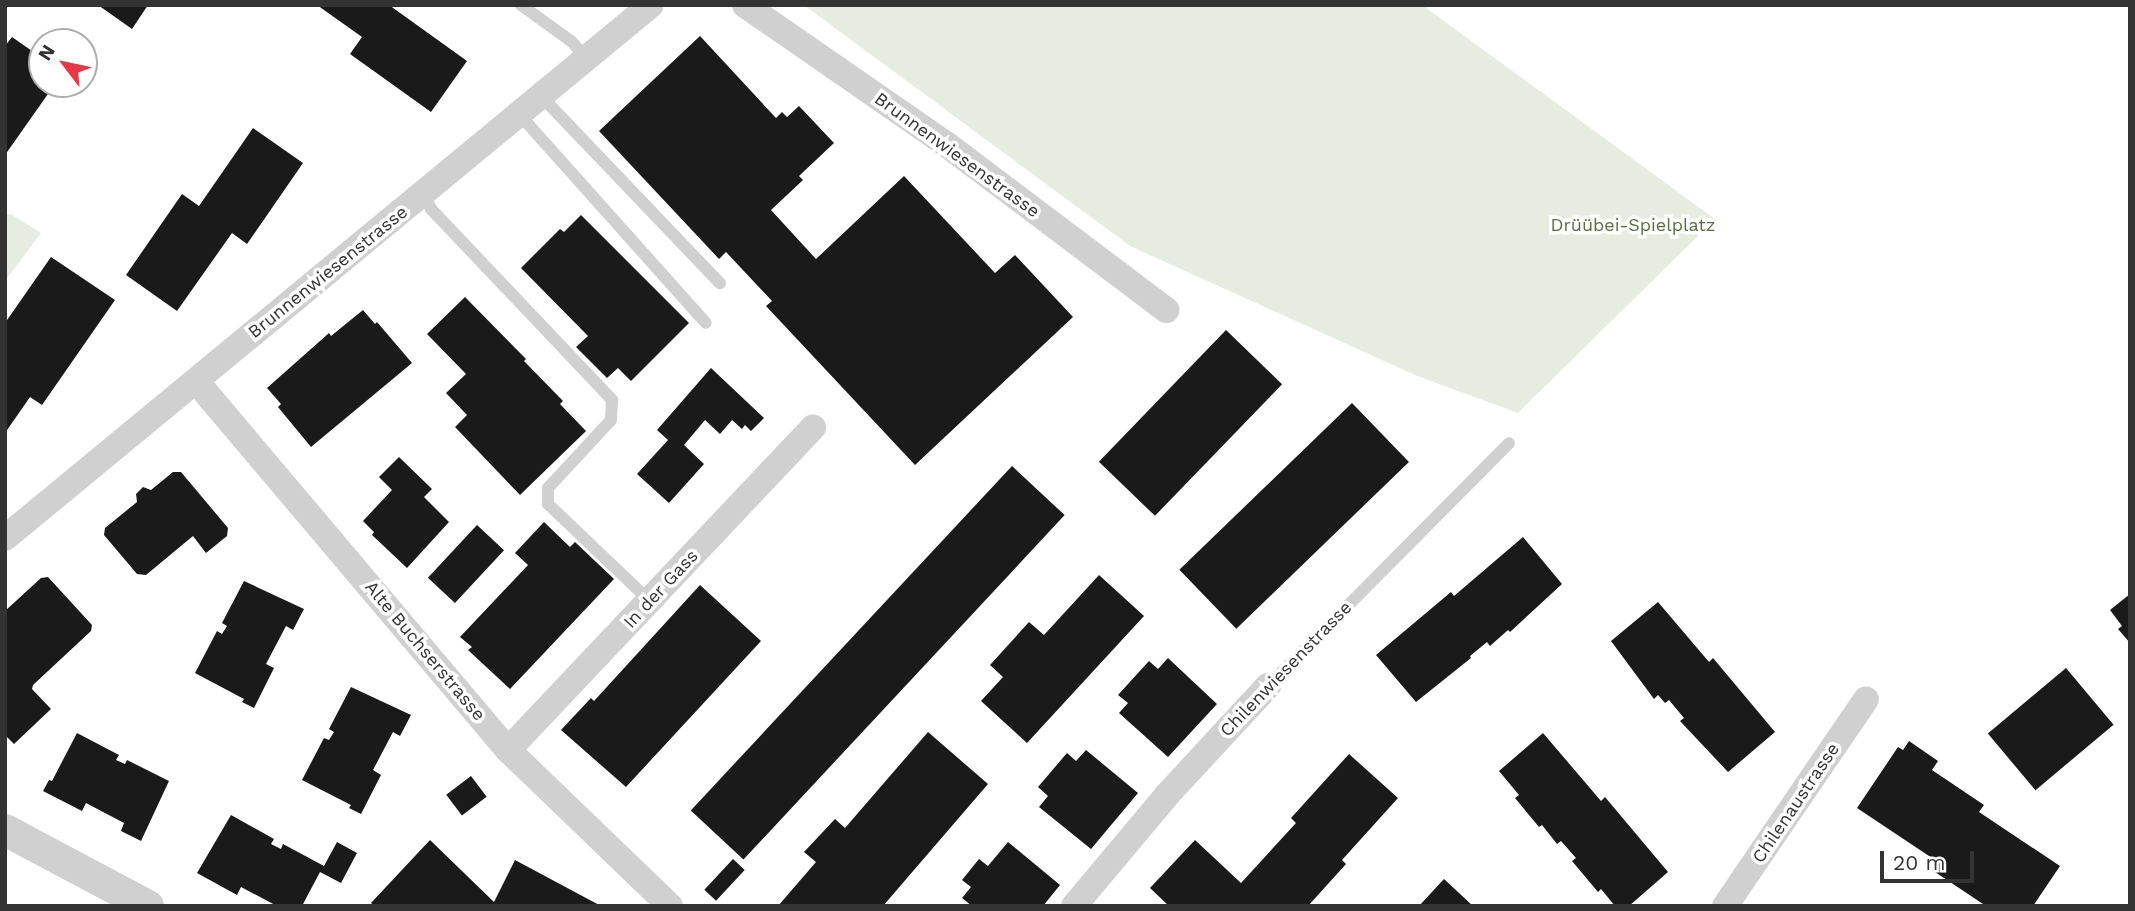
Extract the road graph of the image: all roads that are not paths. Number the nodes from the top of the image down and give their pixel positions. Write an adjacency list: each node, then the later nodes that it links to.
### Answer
1 (521, 5): 4 (lane)
2 (651, 5): 4 (street, Brunnenwiesenstrasse)
3 (745, 5): 9 (street, Brunnenwiesenstrasse)
4 (587, 59): 5 (street, Brunnenwiesenstrasse)
5 (541, 96): 6 (street, Brunnenwiesenstrasse); 8 (lane)
6 (519, 114): 7 (street, Brunnenwiesenstrasse); 10 (lane)
7 (423, 194): 11 (street, Brunnenwiesenstrasse); 15 (lane)
8 (720, 283)
9 (1166, 310)
10 (706, 323)
11 (196, 381): 14 (street, Brunnenwiesenstrasse); 18 (street, Alte Buchserstrasse)
12 (813, 427): 15 (street, In der Gass)
13 (1509, 443): 16 (lane, Chilenwiesenstrasse)
14 (5, 538)
15 (650, 601): 18 (street, In der Gass)
16 (1268, 686): 22 (street, Chilenwiesenstrasse)
17 (1866, 699): 23 (street, Chilenaustrasse)
18 (508, 750): 21 (street, Alte Buchserstrasse)
19 (5, 830): 20 (street)
20 (148, 906)
21 (670, 906)
22 (1074, 906)
23 (1725, 906)

